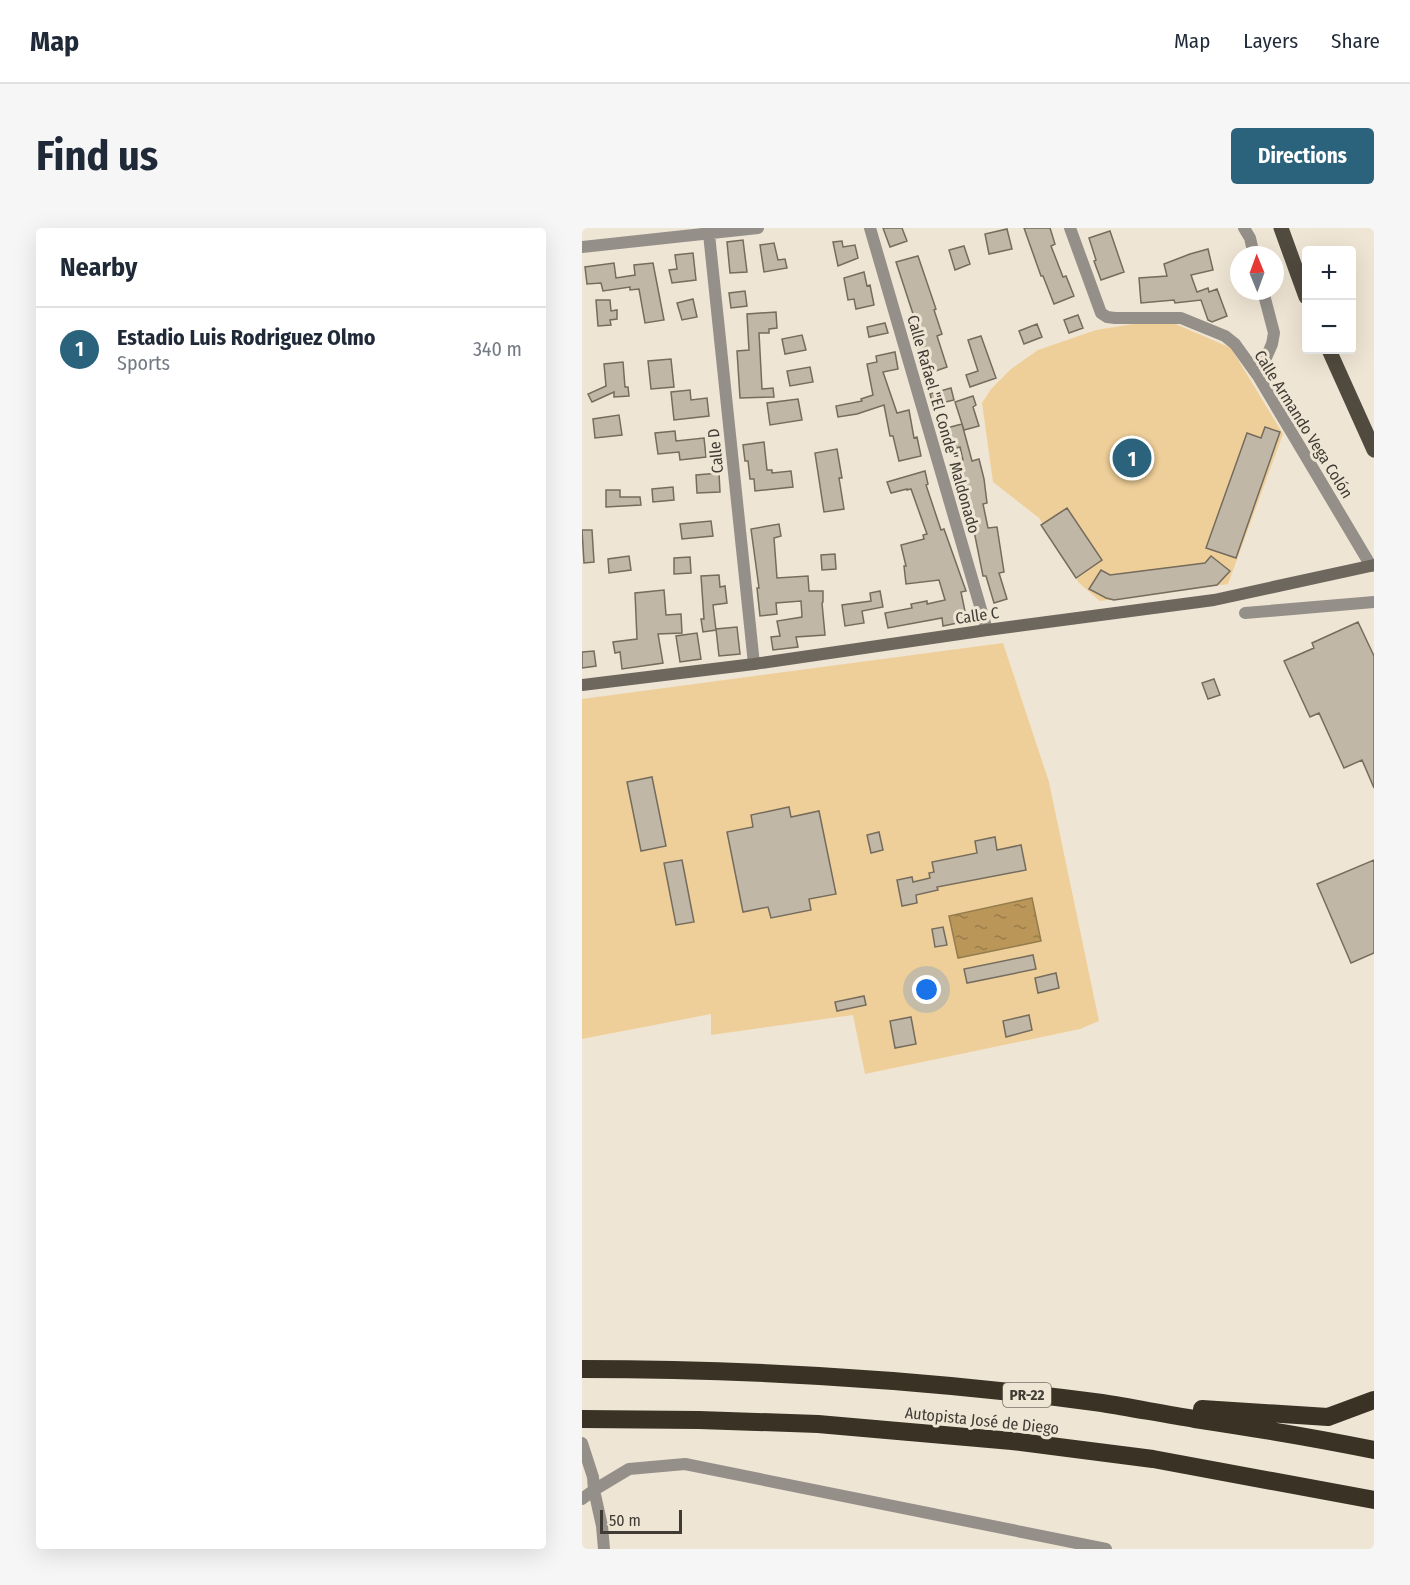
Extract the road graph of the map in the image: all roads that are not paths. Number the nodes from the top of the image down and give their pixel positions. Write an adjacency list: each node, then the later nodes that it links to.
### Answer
1 (758, 228): 6 (street)
2 (870, 228): 17 (street, Calle Rafael "El Conde" Maldonado)
3 (1070, 228): 12 (street, Calle Armando Vega Colón)
4 (1244, 228): 7 (street)
5 (1281, 228): 9 (main road)
6 (709, 234): 8 (street); 18 (street, Calle D)
7 (1252, 246)
8 (582, 247)
9 (1302, 286)
10 (1265, 300): 12 (street)
11 (1331, 354): 13 (main road)
12 (1258, 376): 14 (street, Calle Armando Vega Colón)
13 (1374, 450)
14 (1373, 566): 17 (street, Calle C)
15 (1374, 602): 16 (street)
16 (1245, 613)
17 (987, 630): 18 (street, Calle C)
18 (754, 664): 19 (street, Calle C)
19 (582, 685)
20 (582, 1369): 22 (highway, Autopista José de Diego / PR-22)
21 (1374, 1400): 22 (highway)
22 (1103, 1404): 25 (highway, Autopista José de Diego / PR-22)
23 (582, 1419): 27 (highway, Autopista José de Diego)
24 (582, 1443): 26 (street)
25 (1374, 1450)
26 (594, 1490): 28 (street); 31 (street); 32 (street)
27 (1345, 1495): 29 (highway, Autopista José de Diego); 30 (highway)
28 (582, 1500)
29 (1374, 1500)
30 (1374, 1505)
31 (604, 1549)
32 (1106, 1549)

